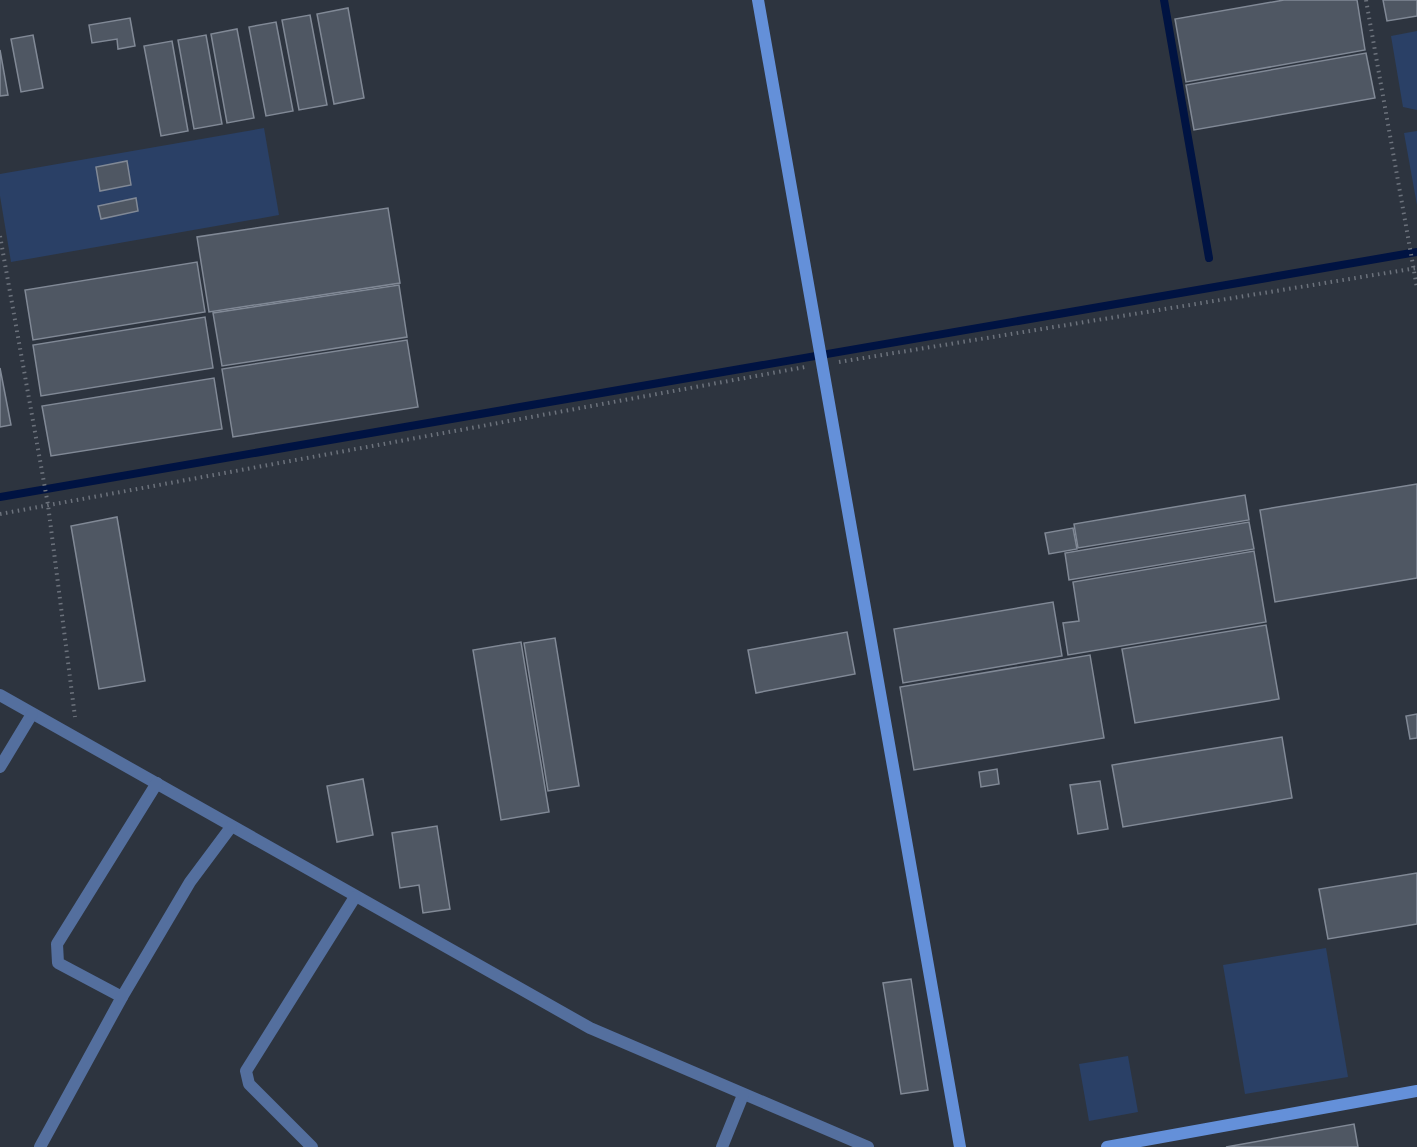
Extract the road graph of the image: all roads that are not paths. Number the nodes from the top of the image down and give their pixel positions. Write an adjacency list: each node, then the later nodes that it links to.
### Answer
1 (758, 0): 16 (street)
2 (0, 695): 3 (street)
3 (32, 714): 4 (street); 5 (street)
4 (0, 768)
5 (157, 783): 6 (street); 8 (street)
6 (231, 827): 7 (street); 8 (street)
7 (355, 897): 10 (street); 13 (street)
8 (122, 997): 12 (street)
9 (1417, 1091): 11 (street)
10 (743, 1095): 14 (street); 15 (street)
11 (1150, 1143): 17 (street)
12 (40, 1147)
13 (312, 1147)
14 (722, 1147)
15 (868, 1147)
16 (960, 1147)
17 (1107, 1147)

